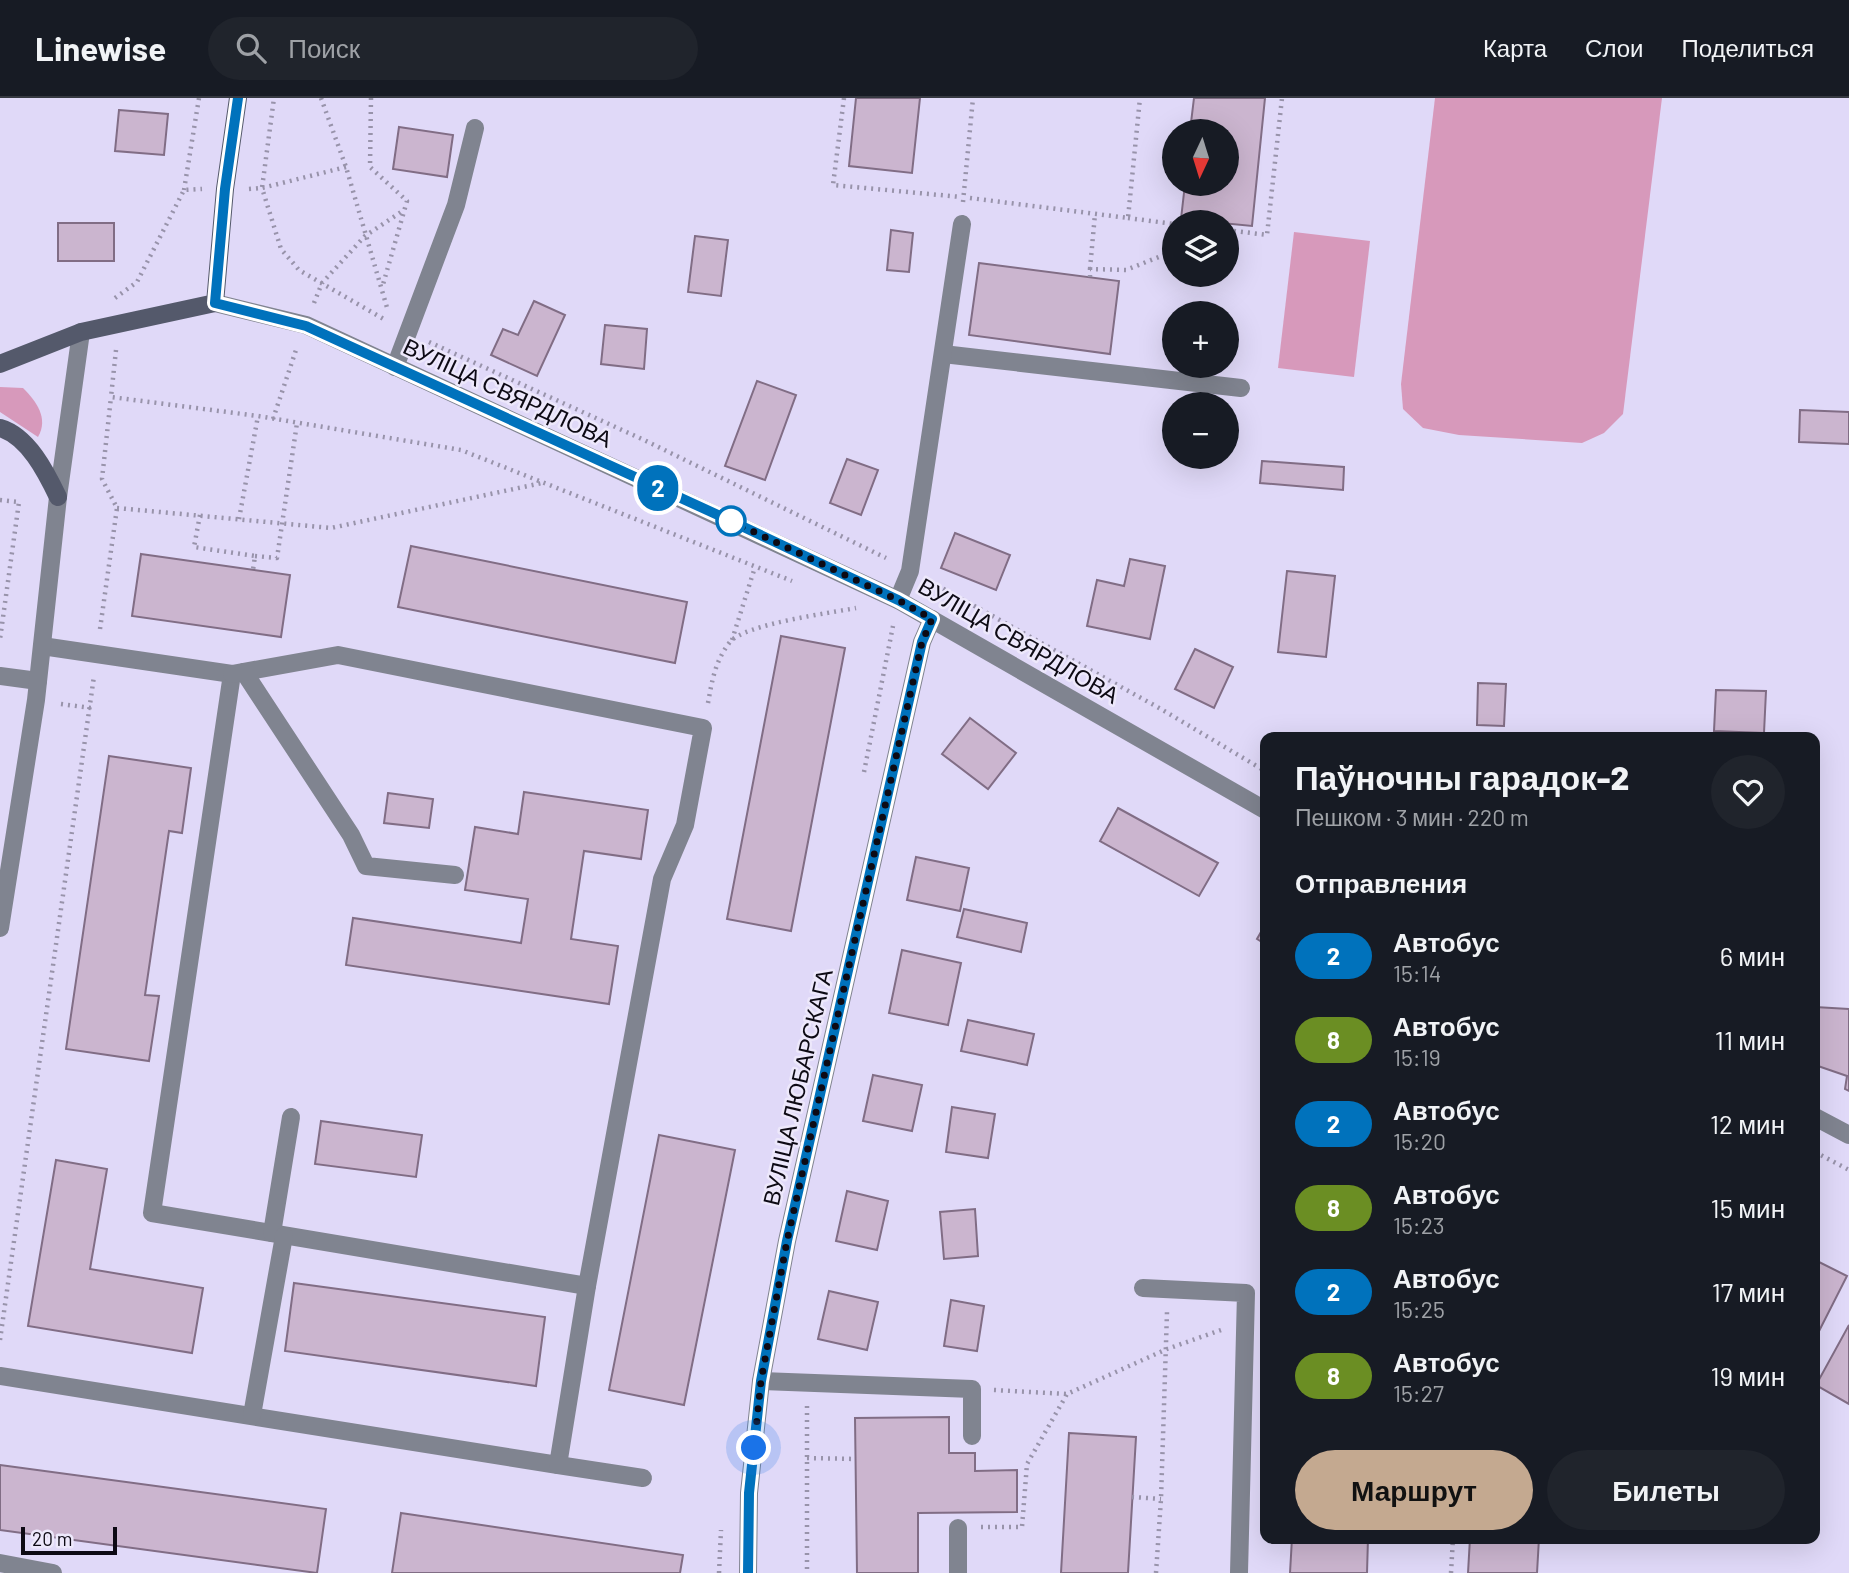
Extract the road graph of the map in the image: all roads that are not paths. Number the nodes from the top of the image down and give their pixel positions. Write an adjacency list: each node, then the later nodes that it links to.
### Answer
1 (238, 98): 4 (main road)
2 (475, 128): 8 (street)
3 (962, 224): 6 (street)
4 (215, 303): 5 (main road, ВУЛІЦА СВЯРДЛОВА); 8 (street, ВУЛІЦА СВЯРДЛОВА)
5 (81, 332): 7 (main road, ВУЛІЦА СВЯРДЛОВА); 11 (street)
6 (943, 354): 9 (street); 12 (street)
7 (0, 364)
8 (395, 367): 12 (street, ВУЛІЦА СВЯРДЛОВА)
9 (1241, 388)
10 (0, 428): 11 (main road)
11 (58, 497): 14 (street)
12 (898, 600): 13 (street, ВУЛІЦА СВЯРДЛОВА)
13 (932, 619): 18 (street, ВУЛІЦА СВЯРДЛОВА); 28 (street, ВУЛІЦА ЛЮБАРСКАГА)
14 (42, 646): 15 (street); 17 (street)
15 (238, 673): 19 (street); 24 (street); 25 (street)
16 (0, 676): 17 (street)
17 (38, 681): 20 (street)
18 (1260, 807)
19 (456, 875)
20 (0, 928)
21 (291, 1116): 24 (street)
22 (1820, 1120): 23 (street)
23 (1849, 1135)
24 (278, 1234): 25 (street); 29 (street)
25 (587, 1286): 31 (street)
26 (1143, 1288): 38 (street)
27 (0, 1376): 29 (street)
28 (761, 1381): 30 (street); 36 (street, ВУЛІЦА ЛЮБАРСКАГА)
29 (252, 1415): 31 (street)
30 (972, 1436)
31 (558, 1465): 32 (street)
32 (643, 1478)
33 (958, 1528): 37 (street)
34 (0, 1563): 35 (street)
35 (53, 1573)
36 (748, 1573)
37 (958, 1573)
38 (1239, 1573)

